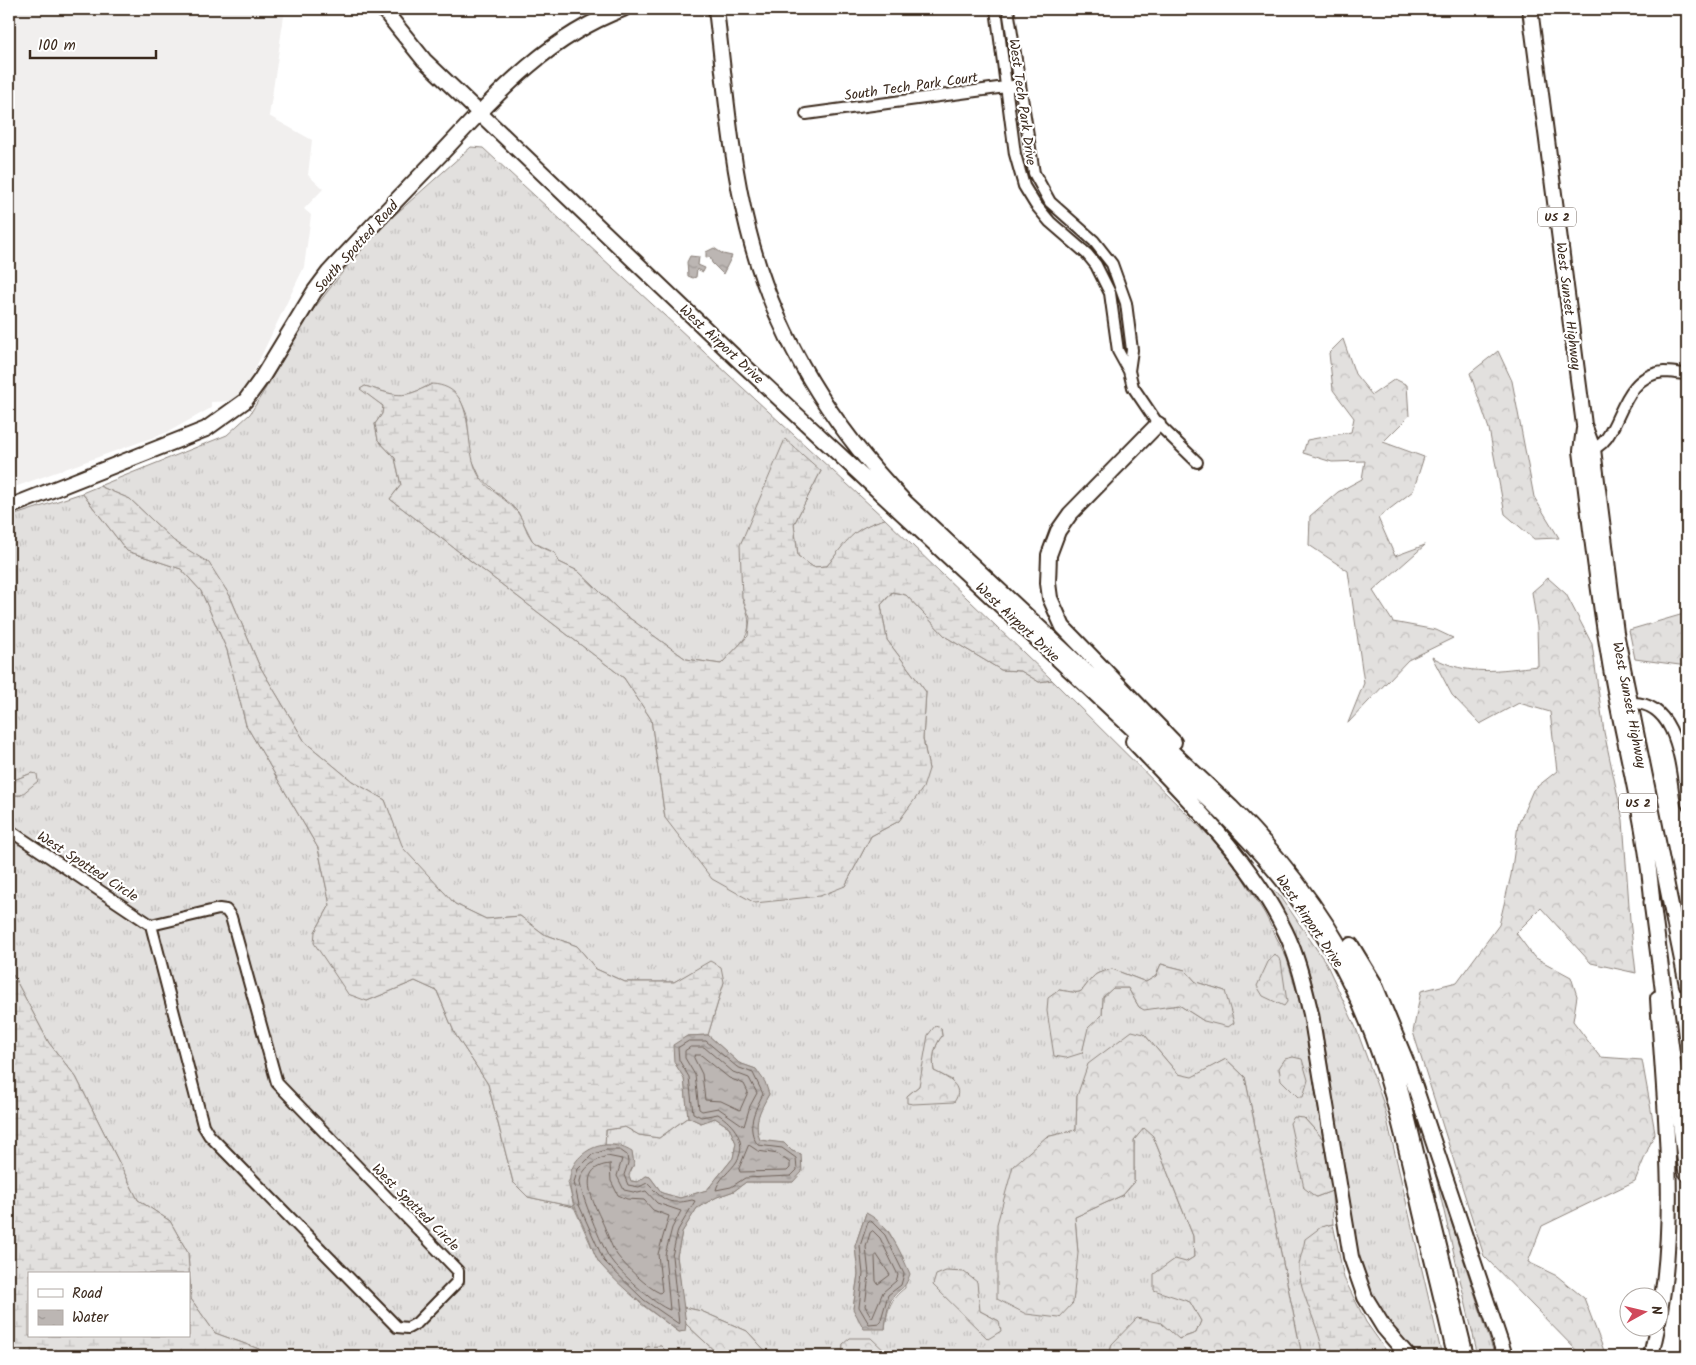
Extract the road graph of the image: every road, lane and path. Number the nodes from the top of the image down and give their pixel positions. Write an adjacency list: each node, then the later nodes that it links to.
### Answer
1 (383, 9): 11 (main road, West Airport Drive)
2 (623, 9): 11 (main road, South Spotted Road)
3 (716, 9): 8 (main road, West Airport Drive)
4 (725, 9): 8 (main road)
5 (996, 9): 10 (street, West Tech Park Drive)
6 (1008, 9): 9 (street, West Tech Park Drive)
7 (1530, 9): 20 (main road, West Sunset Highway / US 2)
8 (723, 66): 25 (main road, West Airport Drive)
9 (1019, 85): 10 (street, South Tech Park Court); 13 (street, West Tech Park Drive)
10 (1007, 86): 12 (street, South Tech Park Court); 14 (street, West Tech Park Drive)
11 (480, 112): 22 (main road, South Spotted Road); 23 (main road, West Airport Drive)
12 (806, 114)
13 (1042, 191): 14 (street); 15 (street, West Tech Park Drive)
14 (1030, 197): 16 (street, West Tech Park Drive)
15 (1115, 269): 16 (street); 17 (street, West Tech Park Drive)
16 (1103, 275): 17 (street, West Tech Park Drive)
17 (1129, 370): 19 (street, West Tech Park Drive)
18 (1687, 374): 20 (street)
19 (1158, 424): 21 (street, West Tech Park Drive); 25 (main road)
20 (1587, 450): 24 (main road, West Sunset Highway / US 2)
21 (1197, 462)
22 (9, 507)
23 (1076, 677): 35 (main road); 36 (main road, West Airport Drive)
24 (1623, 704): 26 (street); 29 (main road, West Sunset Highway / US 2); 31 (main road, West Sunset Highway / US 2)
25 (1212, 790): 28 (main road, West Airport Drive)
26 (1687, 804)
27 (9, 830): 30 (street, West Spotted Circle)
28 (1270, 847): 37 (main road, West Airport Drive); 38 (main road)
29 (1652, 902): 32 (highway, US 2); 33 (main road, West Sunset Highway)
30 (151, 925): 30 (street, West Spotted Circle)
31 (1687, 984)
32 (1687, 1172)
33 (1662, 1288)
34 (1655, 1338): 39 (main road)
35 (1408, 1356)
36 (1455, 1356)
37 (1466, 1356)
38 (1504, 1356)
39 (1651, 1356)

